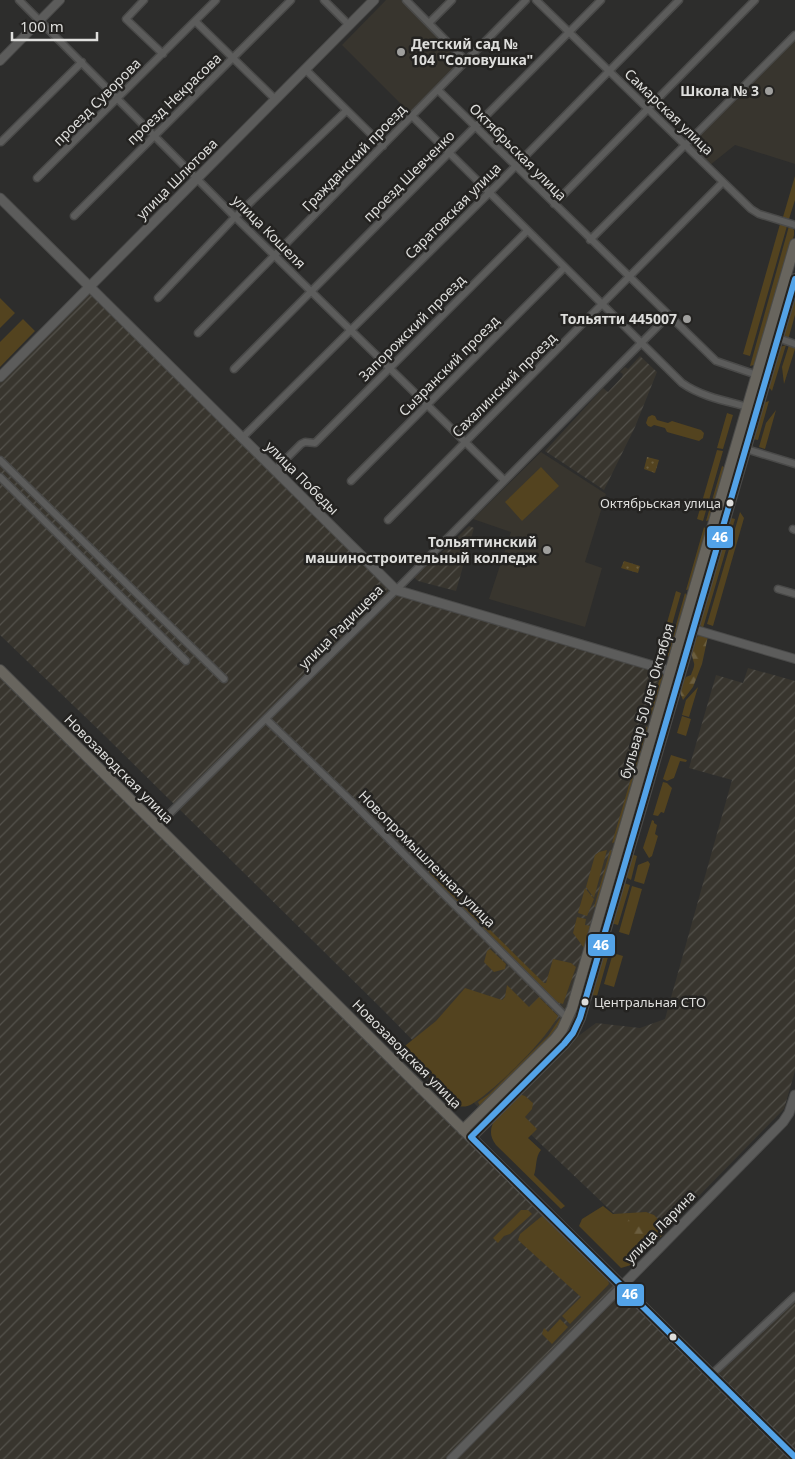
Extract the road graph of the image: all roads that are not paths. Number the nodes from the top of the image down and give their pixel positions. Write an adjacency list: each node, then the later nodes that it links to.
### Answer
1 (18, 0): 15 (street, улица Кошеля)
2 (60, 0): 15 (street)
3 (144, 0): 21 (street)
4 (216, 0): 16 (street, проезд Суворова)
5 (291, 0): 22 (street, проезд Некрасова)
6 (324, 0): 18 (street)
7 (374, 0): 18 (main road, улица Шлютова)
8 (406, 0): 17 (street)
9 (452, 0): 17 (street)
10 (526, 0): 24 (street, Гражданский проезд)
11 (536, 0): 19 (street, Самарская улица)
12 (602, 0): 19 (street, проезд Шевченко)
13 (679, 0): 27 (street, Саратовская улица)
14 (755, 0): 31 (street)
15 (40, 21): 23 (street); 25 (street, улица Кошеля)
16 (195, 21): 21 (street, проезд Суворова); 22 (street)
17 (429, 23): 24 (street)
18 (349, 25): 26 (main road, улица Шлютова)
19 (569, 33): 27 (street, Самарская улица); 34 (street, проезд Шевченко)
20 (795, 35): 38 (street)
21 (162, 54): 29 (street, проезд Суворова)
22 (233, 59): 30 (street); 35 (street, проезд Некрасова)
23 (0, 61)
24 (466, 61): 28 (street, Гражданский проезд)
25 (82, 62): 29 (street, улица Кошеля); 36 (street)
26 (305, 68): 30 (main road, улица Шлютова); 32 (street)
27 (608, 70): 31 (street, Самарская улица); 40 (street, Саратовская улица)
28 (438, 90): 33 (street, Гражданский проезд); 34 (street, Октябрьская улица)
29 (118, 99): 35 (street, улица Кошеля); 41 (street, проезд Суворова)
30 (274, 99): 42 (main road, улица Шлютова)
31 (647, 108): 38 (street, Самарская улица); 46 (street)
32 (346, 111): 37 (street); 48 (street)
33 (412, 116): 37 (street, Гражданский проезд); 39 (street)
34 (475, 126): 39 (street, проезд Шевченко); 40 (street, Октябрьская улица)
35 (155, 136): 42 (street, улица Кошеля); 47 (street, проезд Некрасова)
36 (1, 142)
37 (383, 146): 53 (street, Гражданский проезд)
38 (685, 146): 43 (street, Самарская улица); 51 (street)
39 (449, 153): 44 (street); 58 (street, проезд Шевченко)
40 (515, 166): 44 (street, Саратовская улица); 46 (street, Октябрьская улица)
41 (37, 178)
42 (198, 178): 48 (street, улица Кошеля); 57 (main road, улица Шлютова)
43 (722, 183): 49 (street, Самарская улица); 55 (street, Сахалинский проезд)
44 (489, 193): 50 (street); 62 (street, Саратовская улица)
45 (0, 198): 57 (main road, улица Победы)
46 (554, 204): 51 (street, Октябрьская улица)
47 (74, 216)
48 (235, 217): 53 (street, улица Кошеля); 59 (street)
49 (795, 225)
50 (527, 231): 54 (street); 67 (street, Запорожский проезд)
51 (590, 240): 55 (street, Октябрьская улица)
52 (795, 244): 69 (main road, бульвар 50 лет Октября)
53 (275, 256): 58 (street, улица Кошеля); 63 (street, Гражданский проезд)
54 (564, 268): 60 (street); 71 (street, Сызранский проезд)
55 (628, 277): 60 (street, Сахалинский проезд); 61 (street, Октябрьская улица)
56 (795, 278): 64 (main road, бульвар 50 лет Октября)
57 (89, 286): 70 (main road, улица Шлютова); 73 (main road, улица Победы)
58 (312, 292): 62 (street, улица Кошеля); 68 (street, проезд Шевченко)
59 (158, 298)
60 (602, 304): 65 (street); 74 (street, Сахалинский проезд)
61 (668, 316): 65 (street, улица Радищева); 69 (street, Октябрьская улица)
62 (351, 329): 67 (street, улица Кошеля); 73 (street, Саратовская улица)
63 (198, 333)
64 (778, 338): 66 (street); 69 (main road, бульвар 50 лет Октября)
65 (640, 343): 72 (street); 80 (street, улица Радищева)
66 (795, 344)
67 (390, 368): 71 (street, улица Кошеля); 78 (street, Запорожский проезд)
68 (234, 369)
69 (762, 376): 72 (main road, бульвар 50 лет Октября)
70 (0, 377)
71 (428, 404): 74 (street, улица Кошеля); 81 (street, Сызранский проезд)
72 (752, 408): 75 (main road, бульвар 50 лет Октября); 90 (main road, бульвар 50 лет Октября)
73 (242, 438): 78 (main road, улица Победы)
74 (466, 441): 80 (street, улица Кошеля); 82 (street, Сахалинский проезд)
75 (746, 449): 77 (street); 86 (main road, бульвар 50 лет Октября)
76 (0, 460): 91 (street)
77 (795, 464)
78 (275, 470): 84 (main road, улица Победы)
79 (0, 477): 88 (street)
80 (504, 480): 84 (street, улица Радищева)
81 (351, 481)
82 (388, 520)
83 (778, 589): 85 (street)
84 (396, 590): 90 (main road, улица Победы); 92 (street, улица Радищева)
85 (795, 594)
86 (693, 629): 87 (street); 90 (main road, бульвар 50 лет Октября)
87 (795, 659)
88 (186, 661)
89 (0, 670): 93 (main road, Новозаводская улица)
90 (675, 673): 94 (main road, бульвар 50 лет Октября)
91 (224, 679)
92 (266, 719): 93 (street, улица Радищева); 95 (street, Новопромышленная улица)
93 (157, 826): 98 (main road, Новозаводская улица)
94 (616, 877): 95 (main road, бульвар 50 лет Октября); 97 (main road, бульвар 50 лет Октября)
95 (568, 1019): 97 (main road, бульвар 50 лет Октября)
96 (795, 1094): 99 (main road, улица Ларина)
97 (489, 1112): 98 (main road, бульвар 50 лет Октября)
98 (467, 1134): 99 (main road, Новозаводская улица)
99 (622, 1286): 101 (main road, Новозаводская улица); 103 (street, улица Ларина)
100 (795, 1296): 101 (street)
101 (711, 1375): 102 (main road, Новозаводская улица)
102 (795, 1457)
103 (451, 1459)

